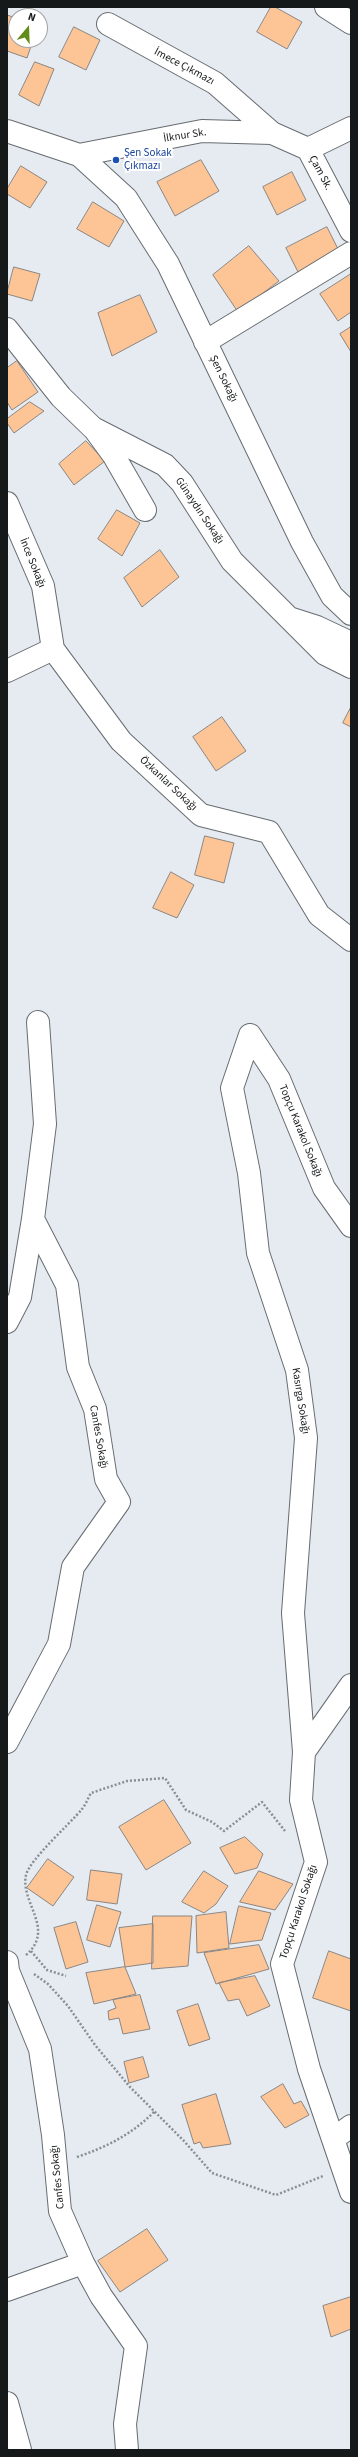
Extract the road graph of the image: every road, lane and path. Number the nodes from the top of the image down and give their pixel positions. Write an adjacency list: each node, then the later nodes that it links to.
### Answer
1 (326, 7): 2 (street)
2 (351, 23)
3 (108, 24): 6 (street, İmece Çıkmazı)
4 (351, 128): 7 (street)
5 (7, 131): 8 (street)
6 (272, 133): 7 (street, Çam Sk.); 8 (street, İlknur Sk.)
7 (308, 149): 9 (street, Çam Sk.)
8 (79, 156): 12 (street, Şen Sokağı)
9 (351, 232)
10 (351, 253): 12 (street)
11 (7, 329): 13 (street, Günaydın Sokağı)
12 (205, 342): 16 (street, Şen Sokağı)
13 (93, 428): 15 (street); 17 (street, Günaydın Sokağı)
14 (7, 503): 19 (street, İnce Sokağı)
15 (145, 510)
16 (351, 614)
17 (286, 617): 18 (street); 20 (street, Günaydın Sokağı)
18 (351, 643)
19 (53, 649): 21 (street); 22 (street, Özkanlar Sokağı)
20 (351, 667)
21 (7, 671)
22 (351, 940)
23 (38, 1022): 25 (street)
24 (250, 1035): 26 (street, Topçu Karakol Sokağı); 30 (street, Kasırga Sokağı)
25 (33, 1219): 27 (street); 29 (street, Canfes Sokağı)
26 (351, 1226)
27 (7, 1322)
28 (351, 1685): 30 (street)
29 (7, 1742)
30 (304, 1752): 37 (street, Topçu Karakol Sokağı)
31 (288, 1834): 32 (path)
32 (31, 1951): 33 (path); 34 (path)
33 (7, 1967): 35 (path); 38 (street, Canfes Sokağı)
34 (66, 1976)
35 (154, 2112): 38 (path); 39 (path)
36 (351, 2126): 37 (street)
37 (333, 2139): 39 (street, Topçu Karakol Sokağı)
38 (56, 2163): 41 (street, Canfes Sokağı)
39 (343, 2168): 40 (street, Topçu Karakol Sokağı)
40 (351, 2192)
41 (83, 2263): 42 (street); 45 (street, Canfes Sokağı)
42 (7, 2290)
43 (7, 2403): 44 (street)
44 (20, 2450)
45 (127, 2450)

